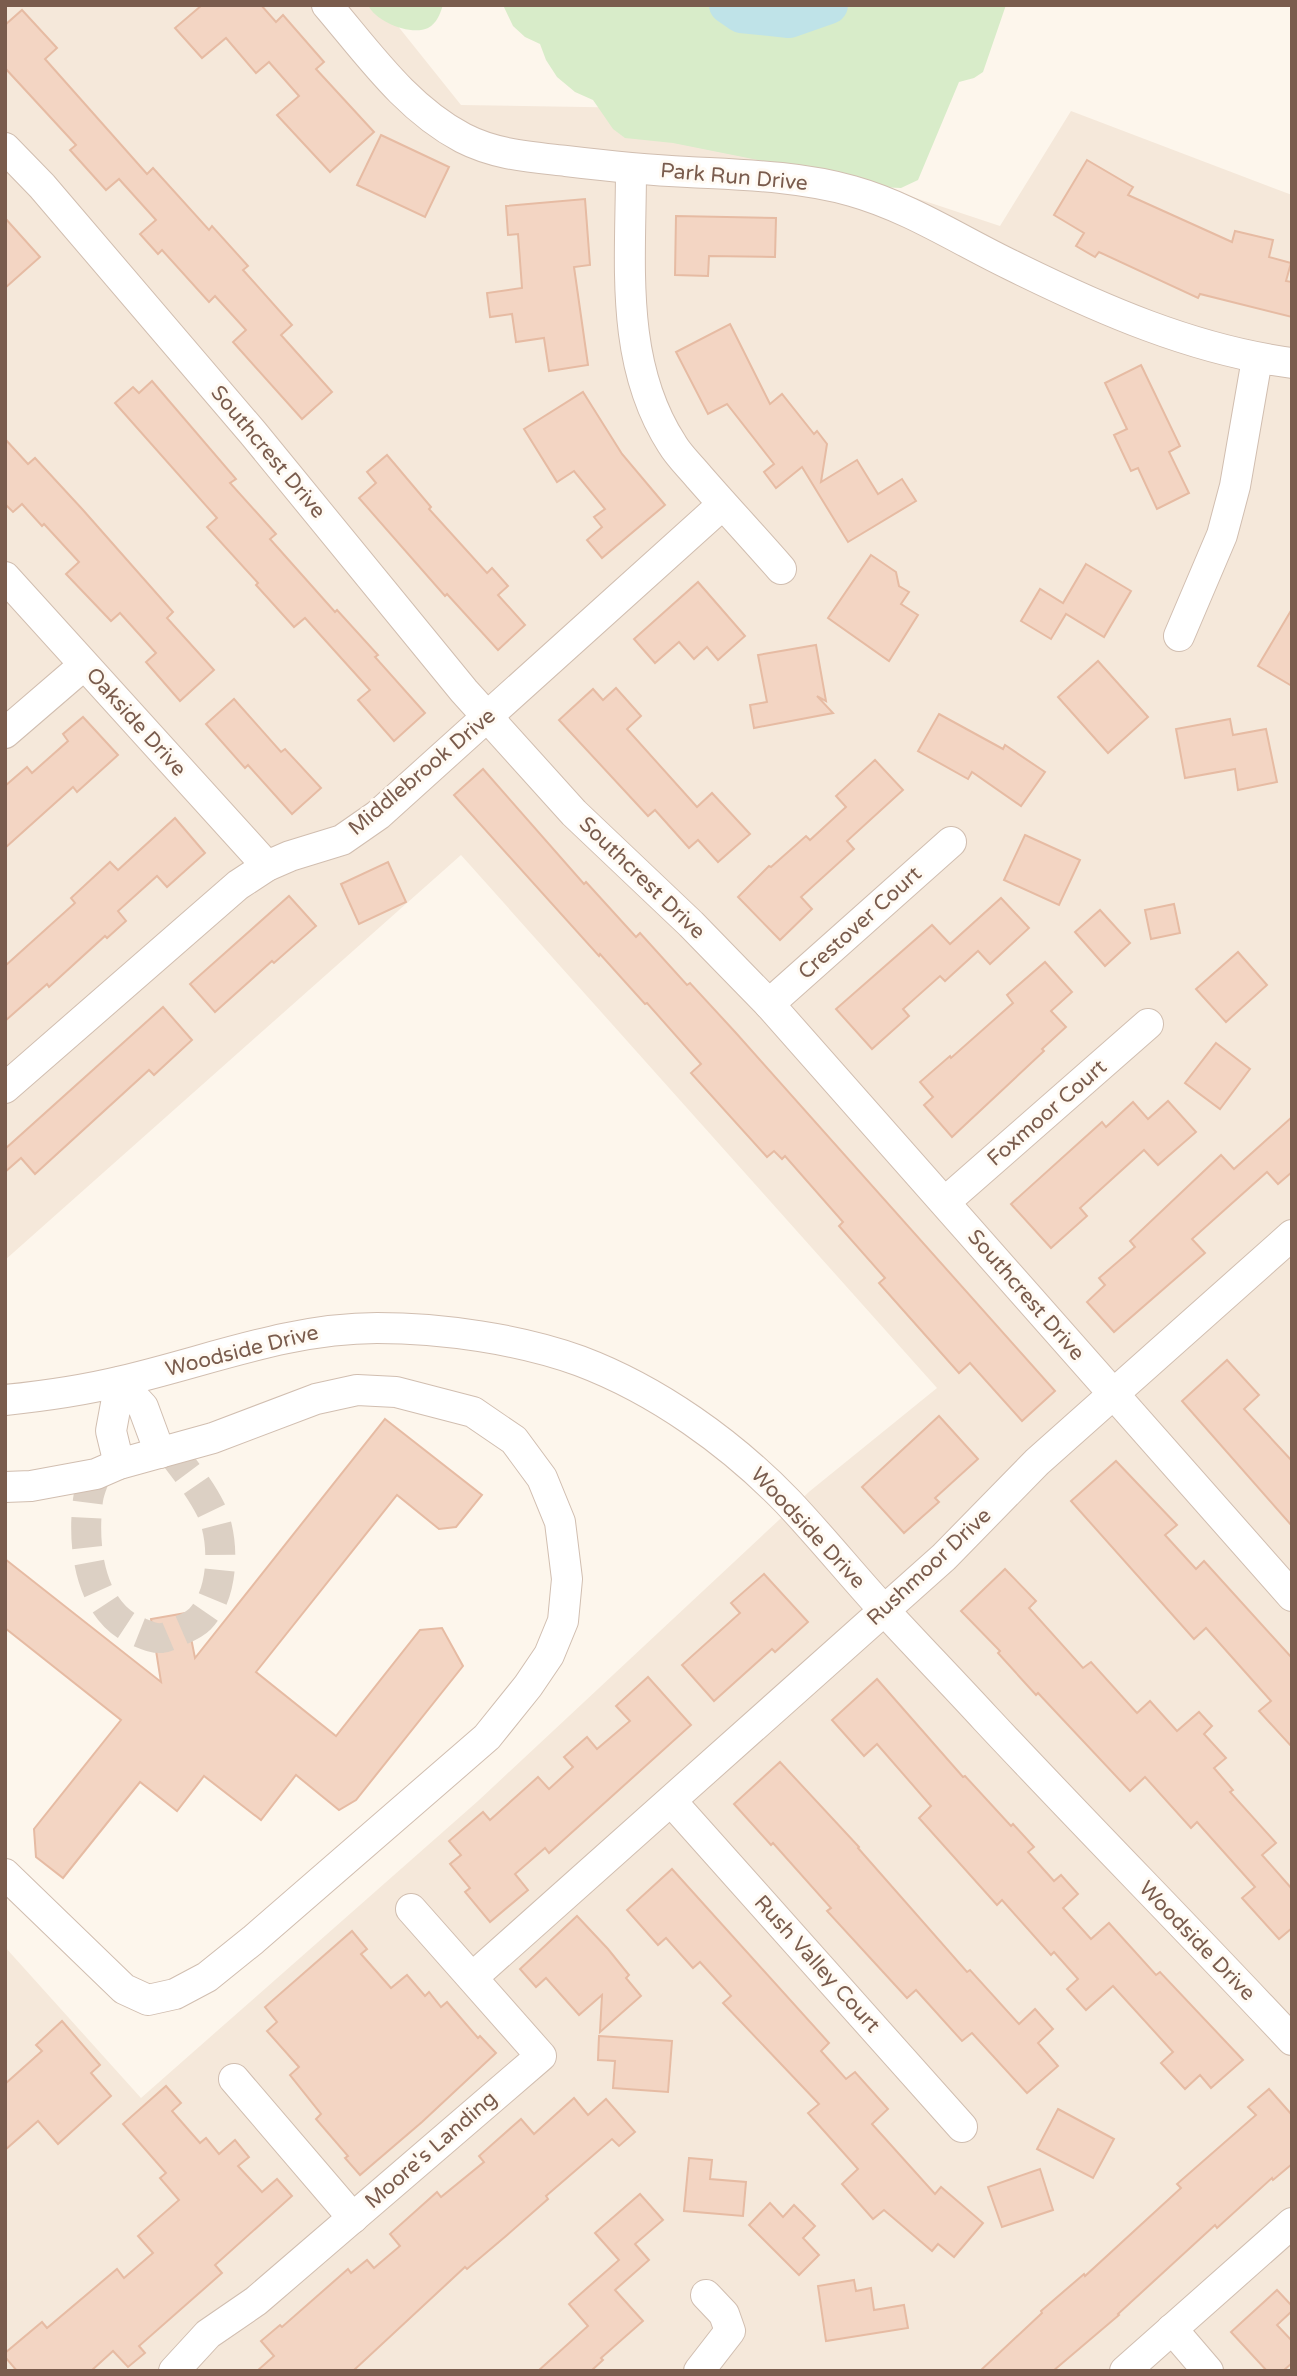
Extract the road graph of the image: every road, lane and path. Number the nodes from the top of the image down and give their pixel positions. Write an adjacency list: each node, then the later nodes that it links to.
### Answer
1 (327, 5): 3 (street, Park Run Drive)
2 (5, 148): 11 (street, Southcrest Drive)
3 (631, 169): 4 (street, Park Run Drive); 6 (street)
4 (1256, 359): 5 (street, Park Run Drive); 9 (street)
5 (1292, 363)
6 (722, 506): 7 (street); 11 (street, Middlebrook Drive)
7 (781, 569)
8 (5, 577): 10 (street, Oakside Drive)
9 (1179, 636)
10 (84, 665): 12 (street); 14 (street, Oakside Drive)
11 (488, 716): 14 (street, Middlebrook Drive); 15 (street, Southcrest Drive)
12 (5, 733)
13 (951, 842): 15 (street, Crestover Court)
14 (267, 866): 17 (street, Middlebrook Drive)
15 (769, 1004): 18 (street, Southcrest Drive)
16 (1148, 1024): 18 (street, Foxmoor Court)
17 (5, 1088)
18 (945, 1202): 21 (street, Southcrest Drive)
19 (1292, 1235): 21 (street, Rushmoor Drive)
20 (120, 1382): 22 (street, Woodside Drive); 23 (street); 24 (street); 27 (street, Woodside Drive)
21 (1113, 1396): 26 (street, Southcrest Drive); 27 (street, Rushmoor Drive)
22 (5, 1400)
23 (160, 1453): 24 (street); 29 (street)
24 (120, 1464): 25 (street)
25 (5, 1486)
26 (1292, 1597)
27 (884, 1610): 28 (street, Rushmoor Drive); 32 (street, Woodside Drive)
28 (672, 1802): 31 (street, Rushmoor Drive); 34 (street, Rush Valley Court)
29 (5, 1874)
30 (411, 1909): 31 (street, Moore's Landing)
31 (473, 1977): 35 (street, Moore's Landing)
32 (1292, 2040)
33 (234, 2079): 35 (street)
34 (962, 2127)
35 (353, 2218): 39 (street, Moore's Landing)
36 (1292, 2223): 38 (street)
37 (706, 2295): 40 (street)
38 (1172, 2329): 41 (street); 42 (street)
39 (174, 2371)
40 (699, 2371)
41 (1125, 2371)
42 (1208, 2371)

